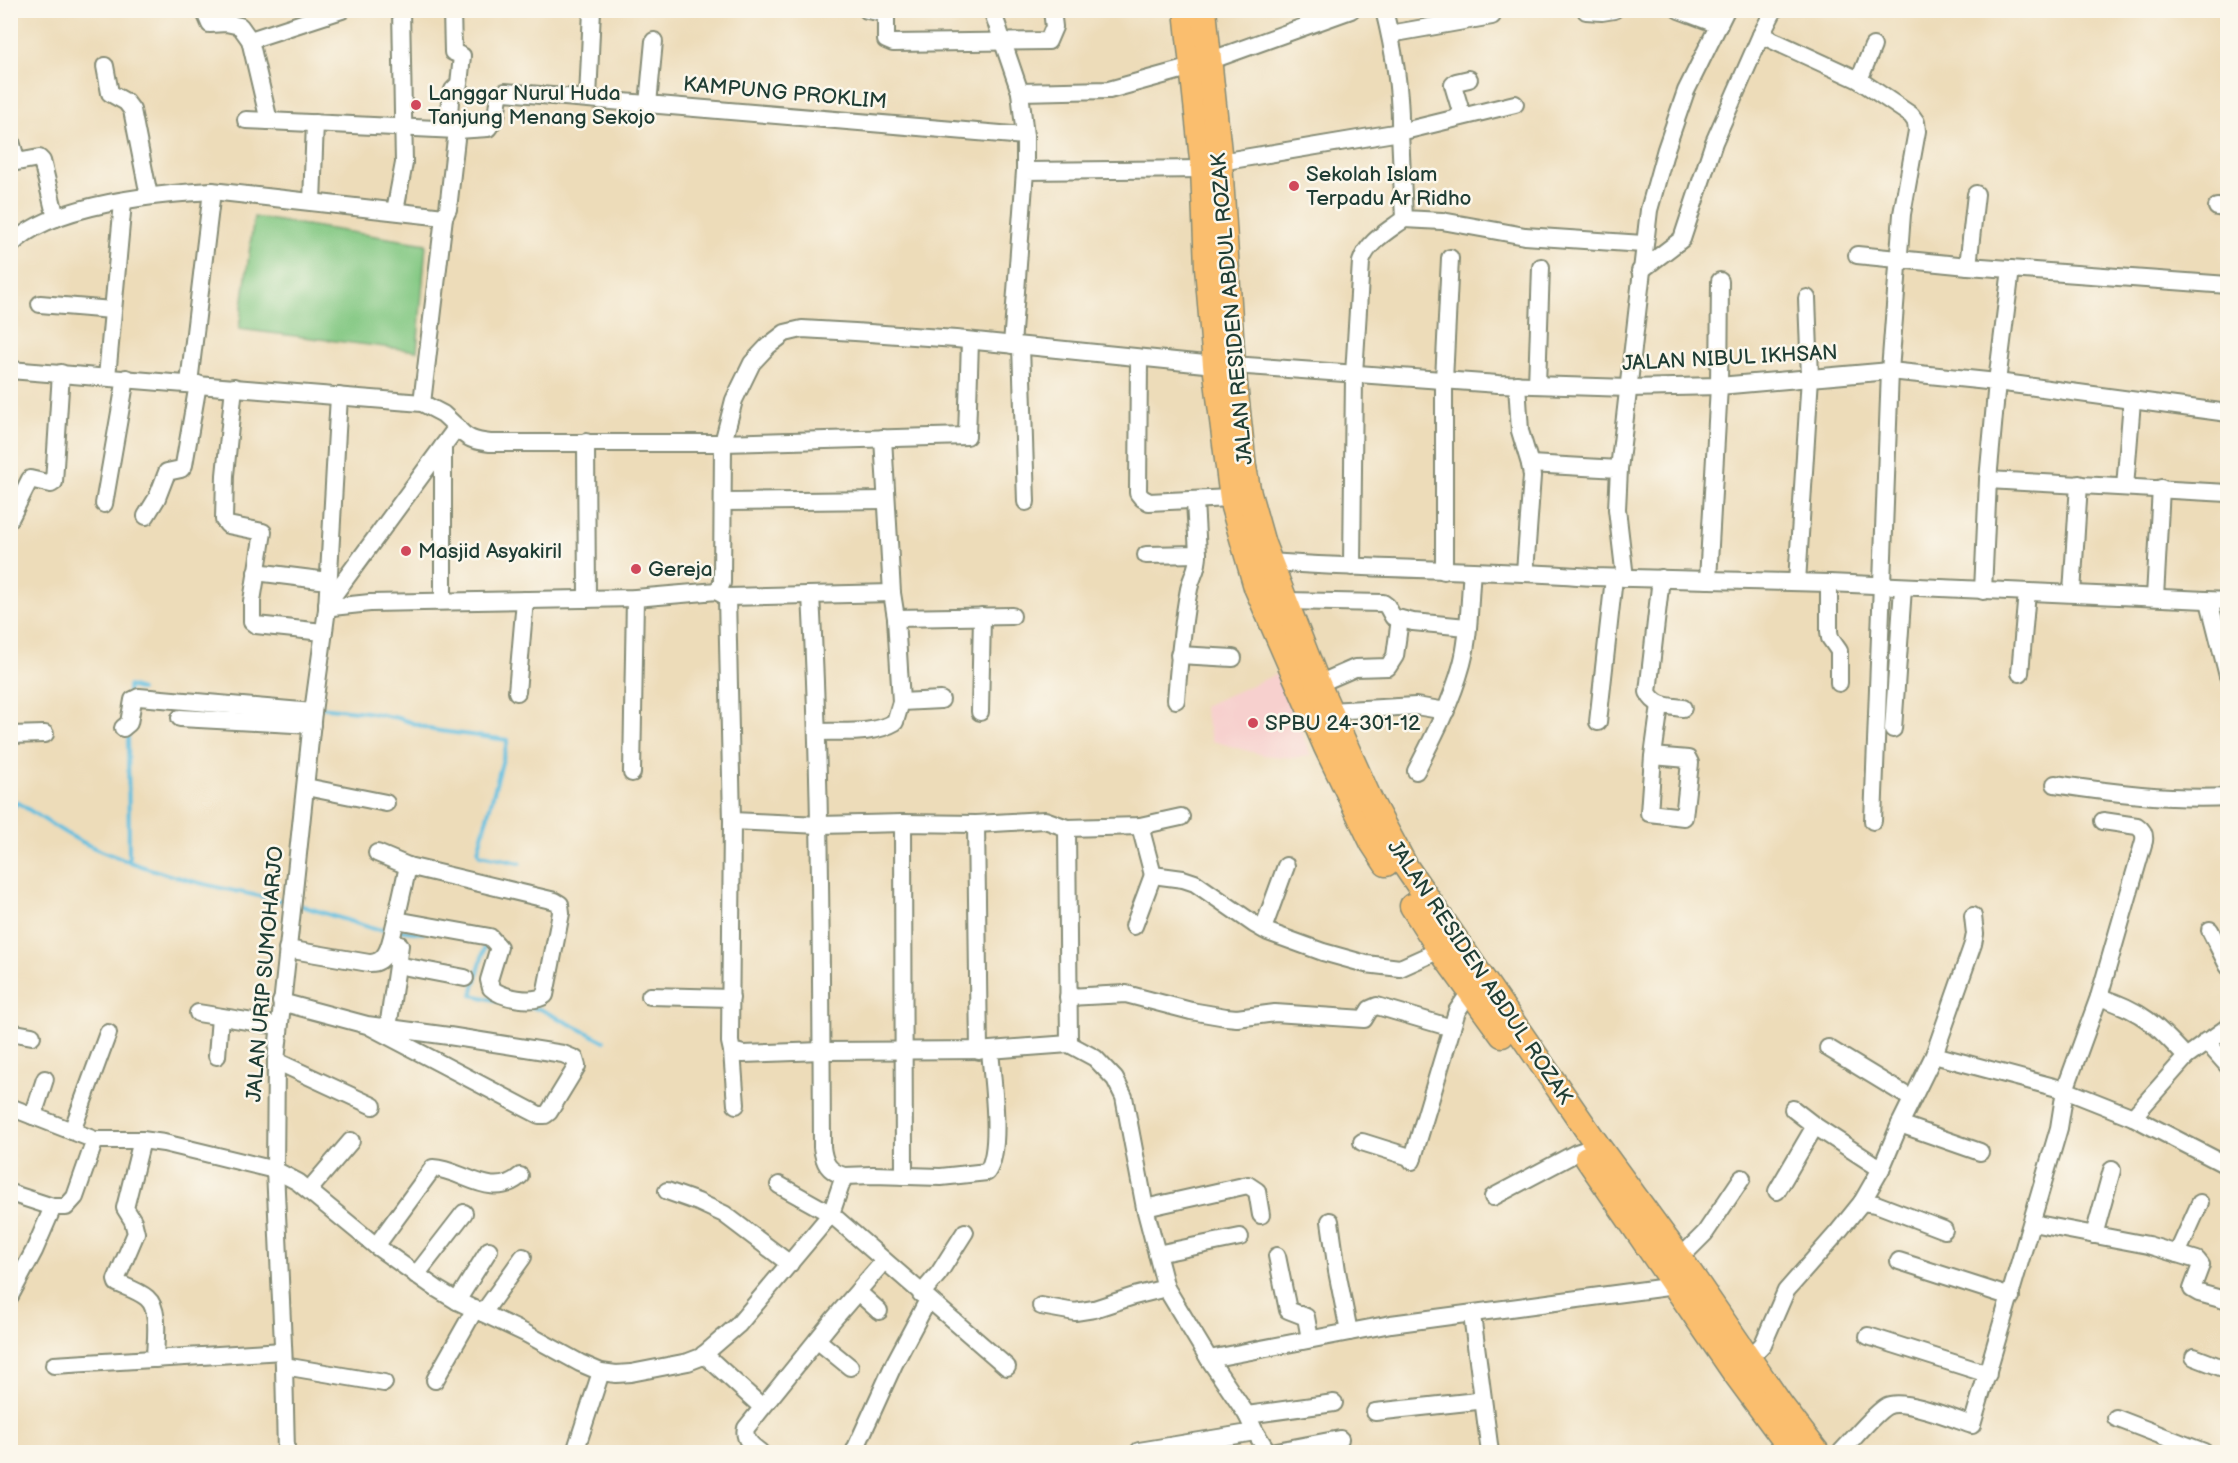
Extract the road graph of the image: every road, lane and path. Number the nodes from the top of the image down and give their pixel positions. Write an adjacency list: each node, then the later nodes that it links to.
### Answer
1 (204, 10): 21 (street)
2 (342, 10): 21 (street)
3 (401, 10): 37 (street)
4 (452, 10): 38 (street)
5 (592, 10): 30 (street)
6 (867, 10): 22 (street)
7 (992, 10): 22 (street)
8 (1052, 10): 22 (street)
9 (1186, 10): 25 (highway, JALAN RESIDEN ABDUL ROZAK)
10 (1204, 10): 25 (highway, JALAN RESIDEN ABDUL ROZAK)
11 (1351, 10): 25 (street)
12 (1384, 10): 19 (street)
13 (1614, 10): 16 (street)
14 (1679, 10): 18 (street)
15 (1774, 10): 20 (street)
16 (1586, 11)
17 (1492, 16): 19 (street)
18 (1722, 18): 54 (street)
19 (1390, 34): 39 (street)
20 (1761, 35): 28 (street); 61 (street)
21 (250, 40): 35 (street)
22 (1002, 40): 29 (street)
23 (654, 41): 31 (street)
24 (1873, 46): 28 (street)
25 (1201, 64): 29 (street); 42 (highway, JALAN RESIDEN ABDUL ROZAK)
26 (105, 66): 46 (street)
27 (1469, 79): 33 (street)
28 (1859, 80): 57 (street)
29 (1020, 92): 40 (street)
30 (588, 98): 31 (street, KAMPUNG PROKLIM); 38 (street, KAMPUNG PROKLIM)
31 (648, 104): 40 (street, KAMPUNG PROKLIM)
32 (1515, 104): 33 (street)
33 (1462, 116): 39 (street)
34 (246, 120): 35 (street, KAMPUNG PROKLIM)
35 (269, 121): 36 (street, KAMPUNG PROKLIM)
36 (315, 123): 37 (street, KAMPUNG PROKLIM); 48 (street)
37 (402, 126): 38 (street, KAMPUNG PROKLIM); 49 (street)
38 (453, 129): 50 (street)
39 (1400, 132): 42 (street); 52 (street)
40 (1025, 136): 43 (street)
41 (10, 138): 51 (street)
42 (1212, 166): 43 (street); 70 (highway, JALAN RESIDEN ABDUL ROZAK)
43 (1025, 171): 68 (street)
44 (212, 191): 46 (street); 48 (street); 80 (street)
45 (1976, 194): 58 (street)
46 (149, 196): 47 (street)
47 (123, 202): 51 (street); 66 (street)
48 (312, 202): 49 (street)
49 (395, 211): 50 (street)
50 (444, 216): 88 (street)
51 (56, 218): 53 (street)
52 (1404, 219): 54 (street); 74 (street)
53 (12, 242)
54 (1643, 244): 61 (street)
55 (1857, 255): 57 (street)
56 (1450, 258): 78 (street)
57 (1899, 258): 58 (street); 72 (street)
58 (1968, 266): 60 (street)
59 (1541, 267): 82 (street)
60 (2011, 269): 63 (street); 79 (street)
61 (1640, 271): 85 (street)
62 (1720, 281): 83 (street)
63 (2228, 285)
64 (1806, 298): 76 (street)
65 (40, 304): 66 (street)
66 (112, 310): 75 (street)
67 (970, 341): 68 (street, JALAN NIBUL IKHSAN); 91 (street); 93 (street, JALAN NIBUL IKHSAN)
68 (1016, 346): 69 (street, JALAN NIBUL IKHSAN); 106 (street)
69 (1139, 359): 70 (street, JALAN NIBUL IKHSAN); 104 (street)
70 (1224, 365): 74 (street, JALAN NIBUL IKHSAN); 102 (highway, JALAN RESIDEN ABDUL ROZAK); 112 (highway, JALAN RESIDEN ABDUL ROZAK)
71 (10, 370): 73 (street)
72 (1890, 371): 76 (street, JALAN NIBUL IKHSAN); 79 (street, JALAN NIBUL IKHSAN); 124 (street)
73 (61, 373): 75 (street); 109 (street)
74 (1354, 374): 78 (street, JALAN NIBUL IKHSAN); 113 (street)
75 (107, 377): 77 (street)
76 (1810, 377): 83 (street, JALAN NIBUL IKHSAN); 122 (street)
77 (126, 378): 80 (street); 107 (street)
78 (1444, 380): 81 (street, JALAN NIBUL IKHSAN); 114 (street)
79 (1997, 382): 87 (street, JALAN NIBUL IKHSAN); 97 (street)
80 (193, 384): 84 (street); 108 (street)
81 (1517, 384): 82 (street, JALAN NIBUL IKHSAN); 95 (street)
82 (1537, 385): 85 (street, JALAN NIBUL IKHSAN)
83 (1719, 386): 85 (street, JALAN NIBUL IKHSAN); 121 (street)
84 (234, 387): 86 (street); 116 (street)
85 (1629, 388): 96 (street)
86 (339, 396): 88 (street); 120 (street, JALAN URIP SUMOHARJO)
87 (2132, 401): 89 (street, JALAN NIBUL IKHSAN); 99 (street)
88 (422, 403): 90 (street)
89 (2228, 413)
90 (457, 427): 92 (street); 94 (street)
91 (883, 438): 93 (street); 103 (street)
92 (586, 442): 93 (street); 134 (street)
93 (723, 443): 105 (street, JALAN NIBUL IKHSAN)
94 (443, 446): 136 (street); 140 (street)
95 (1530, 464): 96 (street); 117 (street)
96 (1619, 469): 118 (street)
97 (1988, 480): 98 (street); 126 (street)
98 (2079, 484): 99 (street); 129 (street)
99 (2125, 487): 100 (street)
100 (2162, 488): 101 (street); 132 (street)
101 (2228, 493)
102 (1230, 498): 104 (street); 196 (highway, JALAN RESIDEN ABDUL ROZAK)
103 (886, 500): 105 (street); 128 (street)
104 (1195, 501): 110 (street)
105 (723, 502): 130 (street, JALAN NIBUL IKHSAN)
106 (1026, 502)
107 (104, 504)
108 (146, 516)
109 (10, 519)
110 (1198, 554): 111 (street); 147 (street)
111 (1146, 555)
112 (1270, 562): 113 (street); 137 (highway, JALAN RESIDEN ABDUL ROZAK)
113 (1352, 567): 114 (street)
114 (1444, 571): 115 (street)
115 (1472, 571): 117 (street); 145 (street)
116 (256, 572): 120 (street); 146 (street)
117 (1525, 572): 118 (street)
118 (1620, 578): 119 (street); 164 (street)
119 (1661, 579): 121 (street); 157 (street)
120 (328, 580): 140 (street, JALAN URIP SUMOHARJO)
121 (1708, 580): 122 (street)
122 (1797, 582): 123 (street)
123 (1829, 583): 124 (street); 151 (street)
124 (1883, 587): 125 (street); 179 (street)
125 (1903, 588): 126 (street); 166 (street)
126 (1983, 591): 127 (street)
127 (2027, 591): 129 (street); 149 (street)
128 (892, 593): 131 (street); 143 (street)
129 (2072, 593): 132 (street)
130 (722, 594): 131 (street); 133 (street); 178 (street, JALAN NIBUL IKHSAN)
131 (811, 595): 167 (street)
132 (2155, 597): 138 (street)
133 (635, 598): 134 (street); 172 (street)
134 (586, 599): 135 (street)
135 (525, 600): 136 (street); 153 (street)
136 (443, 601): 140 (street)
137 (1286, 601): 144 (street); 152 (highway, JALAN RESIDEN ABDUL ROZAK)
138 (2209, 601): 139 (street); 150 (street)
139 (2228, 601)
140 (327, 606): 146 (street, JALAN URIP SUMOHARJO)
141 (982, 616): 142 (street); 143 (street); 162 (street)
142 (1012, 616)
143 (896, 618): 156 (street)
144 (1400, 618): 145 (street); 152 (street)
145 (1467, 627): 160 (street)
146 (323, 632): 161 (street, JALAN URIP SUMOHARJO)
147 (1179, 655): 148 (street); 155 (street)
148 (1233, 658)
149 (2020, 674)
150 (2228, 676)
151 (1839, 683)
152 (1318, 684): 159 (highway, JALAN RESIDEN ABDUL ROZAK)
153 (517, 692)
154 (941, 700): 156 (street)
155 (1176, 700)
156 (901, 702): 167 (street)
157 (1660, 705): 158 (street); 170 (street)
158 (1683, 708)
159 (1329, 711): 160 (street); 244 (highway, JALAN RESIDEN ABDUL ROZAK)
160 (1446, 711): 171 (street)
161 (314, 712): 163 (street); 165 (street); 174 (street, JALAN URIP SUMOHARJO)
162 (980, 712)
163 (180, 718)
164 (1598, 722)
165 (123, 728)
166 (1893, 729)
167 (818, 732): 183 (street)
168 (45, 734): 169 (street)
169 (10, 735)
170 (1653, 756)
171 (1416, 771)
172 (632, 773)
173 (2055, 784): 175 (street)
174 (306, 787): 176 (street); 195 (street, JALAN URIP SUMOHARJO)
175 (2228, 797)
176 (386, 803)
177 (1181, 817): 184 (street)
178 (732, 821): 183 (street); 204 (street, JALAN NIBUL IKHSAN)
179 (1873, 821)
180 (2103, 821): 203 (street)
181 (903, 823): 182 (street); 183 (street); 219 (street)
182 (976, 824): 185 (street); 220 (street)
183 (820, 825): 222 (street)
184 (1140, 826): 185 (street); 189 (street)
185 (1067, 828): 202 (street)
186 (377, 853): 187 (street)
187 (408, 866): 194 (street); 194 (street)
188 (1286, 866): 192 (street)
189 (1153, 875): 191 (street); 192 (street)
190 (1973, 916): 223 (street)
191 (1134, 926)
192 (1263, 929): 196 (street)
193 (2210, 930): 198 (street)
194 (395, 933): 195 (street); 197 (street)
195 (287, 949): 205 (street, JALAN URIP SUMOHARJO)
196 (1440, 950): 200 (highway, JALAN RESIDEN ABDUL ROZAK)
197 (397, 964): 199 (street); 211 (street)
198 (2228, 966)
199 (465, 978)
200 (1470, 992): 212 (street); 244 (highway, JALAN RESIDEN ABDUL ROZAK)
201 (650, 996): 204 (street)
202 (1068, 997): 212 (street); 217 (street)
203 (2099, 997): 225 (street); 229 (street)
204 (731, 998): 221 (street, JALAN NIBUL IKHSAN)
205 (281, 1002): 208 (street); 209 (street, JALAN URIP SUMOHARJO)
206 (198, 1013): 207 (street)
207 (220, 1017): 209 (street); 224 (street)
208 (367, 1025): 211 (street); 211 (street)
209 (278, 1026): 226 (street, JALAN URIP SUMOHARJO)
210 (2228, 1027): 216 (street)
211 (388, 1028)
212 (1452, 1028): 243 (street)
213 (10, 1032): 215 (street)
214 (108, 1033): 239 (street)
215 (32, 1036)
216 (2206, 1041): 225 (street); 227 (street)
217 (1069, 1044): 220 (street); 263 (street)
218 (1828, 1048): 230 (street)
219 (902, 1050): 220 (street); 222 (street); 252 (street)
220 (984, 1050): 252 (street)
221 (732, 1051): 222 (street); 231 (street, JALAN NIBUL IKHSAN)
222 (821, 1051): 251 (street)
223 (1934, 1055): 229 (street); 230 (street)
224 (217, 1056)
225 (2186, 1057): 236 (street)
226 (276, 1061): 232 (street); 248 (street, JALAN URIP SUMOHARJO)
227 (2228, 1066)
228 (45, 1079): 235 (street)
229 (2065, 1090): 236 (street); 268 (street)
230 (1912, 1099): 237 (street)
231 (736, 1105)
232 (373, 1106)
233 (10, 1107): 235 (street)
234 (1793, 1109): 238 (street)
235 (33, 1116): 239 (street)
236 (2133, 1117): 246 (street)
237 (1900, 1124): 245 (street); 247 (street)
238 (1815, 1126): 247 (street); 257 (street)
239 (72, 1131): 240 (street)
240 (95, 1140): 241 (street); 262 (street)
241 (142, 1140): 248 (street); 302 (street)
242 (351, 1141): 255 (street)
243 (1362, 1142)
244 (1590, 1148): 259 (street); 279 (highway, JALAN RESIDEN ABDUL ROZAK); 284 (highway, JALAN RESIDEN ABDUL ROZAK)
245 (1980, 1152)
246 (2228, 1166)
247 (1881, 1169): 260 (street)
248 (275, 1170): 255 (street); 303 (street, JALAN URIP SUMOHARJO)
249 (2112, 1170): 271 (street)
250 (520, 1176): 273 (street)
251 (844, 1176): 252 (street); 265 (street)
252 (904, 1176)
253 (1742, 1178): 279 (street)
254 (779, 1185): 265 (street)
255 (309, 1190): 273 (street)
256 (668, 1191): 281 (street)
257 (1777, 1191)
258 (10, 1192): 262 (street)
259 (1493, 1197)
260 (1862, 1202): 269 (street); 305 (street)
261 (2200, 1203): 276 (street)
262 (53, 1207): 287 (street)
263 (1145, 1208): 266 (street); 275 (street)
264 (464, 1213): 283 (street)
265 (831, 1214): 281 (street); 288 (street)
266 (1261, 1215)
267 (1330, 1221): 296 (street)
268 (2032, 1223): 271 (street); 289 (street)
269 (1944, 1230)
270 (965, 1232): 288 (street)
271 (2094, 1235): 276 (street)
272 (1240, 1237): 275 (street)
273 (376, 1246): 283 (street)
274 (489, 1250): 290 (street)
275 (1157, 1254): 285 (street)
276 (2177, 1254): 291 (street)
277 (1277, 1256): 298 (street)
278 (523, 1257): 293 (street)
279 (1680, 1258): 305 (highway, JALAN RESIDEN ABDUL ROZAK)
280 (1899, 1261): 289 (street)
281 (790, 1264): 300 (street)
282 (879, 1268): 286 (street)
283 (416, 1275): 290 (street)
284 (1675, 1286): 295 (street); 329 (highway, JALAN RESIDEN ABDUL ROZAK)
285 (1166, 1288): 292 (street); 304 (street)
286 (858, 1292): 294 (street); 299 (street)
287 (10, 1296)
288 (925, 1297): 308 (street); 326 (street)
289 (2011, 1297): 311 (street)
290 (457, 1301): 293 (street)
291 (2228, 1302)
292 (1041, 1306)
293 (479, 1311): 310 (street); 312 (street)
294 (879, 1311)
295 (1472, 1315): 296 (street); 314 (street)
296 (1350, 1332): 298 (street)
297 (1868, 1336): 311 (street)
298 (1310, 1339): 304 (street)
299 (817, 1340): 307 (street); 316 (street)
300 (698, 1358): 310 (street); 316 (street)
301 (2194, 1358): 309 (street)
302 (155, 1359): 303 (street); 306 (street)
303 (284, 1359): 313 (street); 323 (street, JALAN URIP SUMOHARJO)
304 (1209, 1359): 318 (street)
305 (1749, 1359): 330 (highway, JALAN RESIDEN ABDUL ROZAK)
306 (54, 1365)
307 (850, 1367)
308 (1006, 1367)
309 (2228, 1370)
310 (601, 1372): 324 (street)
311 (1988, 1374): 331 (street)
312 (435, 1380)
313 (384, 1383)
314 (1481, 1396): 317 (street); 328 (street)
315 (1334, 1403): 318 (street)
316 (762, 1407): 325 (street)
317 (1375, 1412)
318 (1247, 1414): 320 (street)
319 (2116, 1418): 332 (street)
320 (1255, 1432): 322 (street); 327 (street)
321 (1340, 1439): 327 (street)
322 (1139, 1451)
323 (286, 1452)
324 (575, 1452)
325 (760, 1452)
326 (854, 1452)
327 (1269, 1452)
328 (1490, 1452)
329 (1792, 1452)
330 (1816, 1452)
331 (1841, 1452)
332 (2204, 1452)

